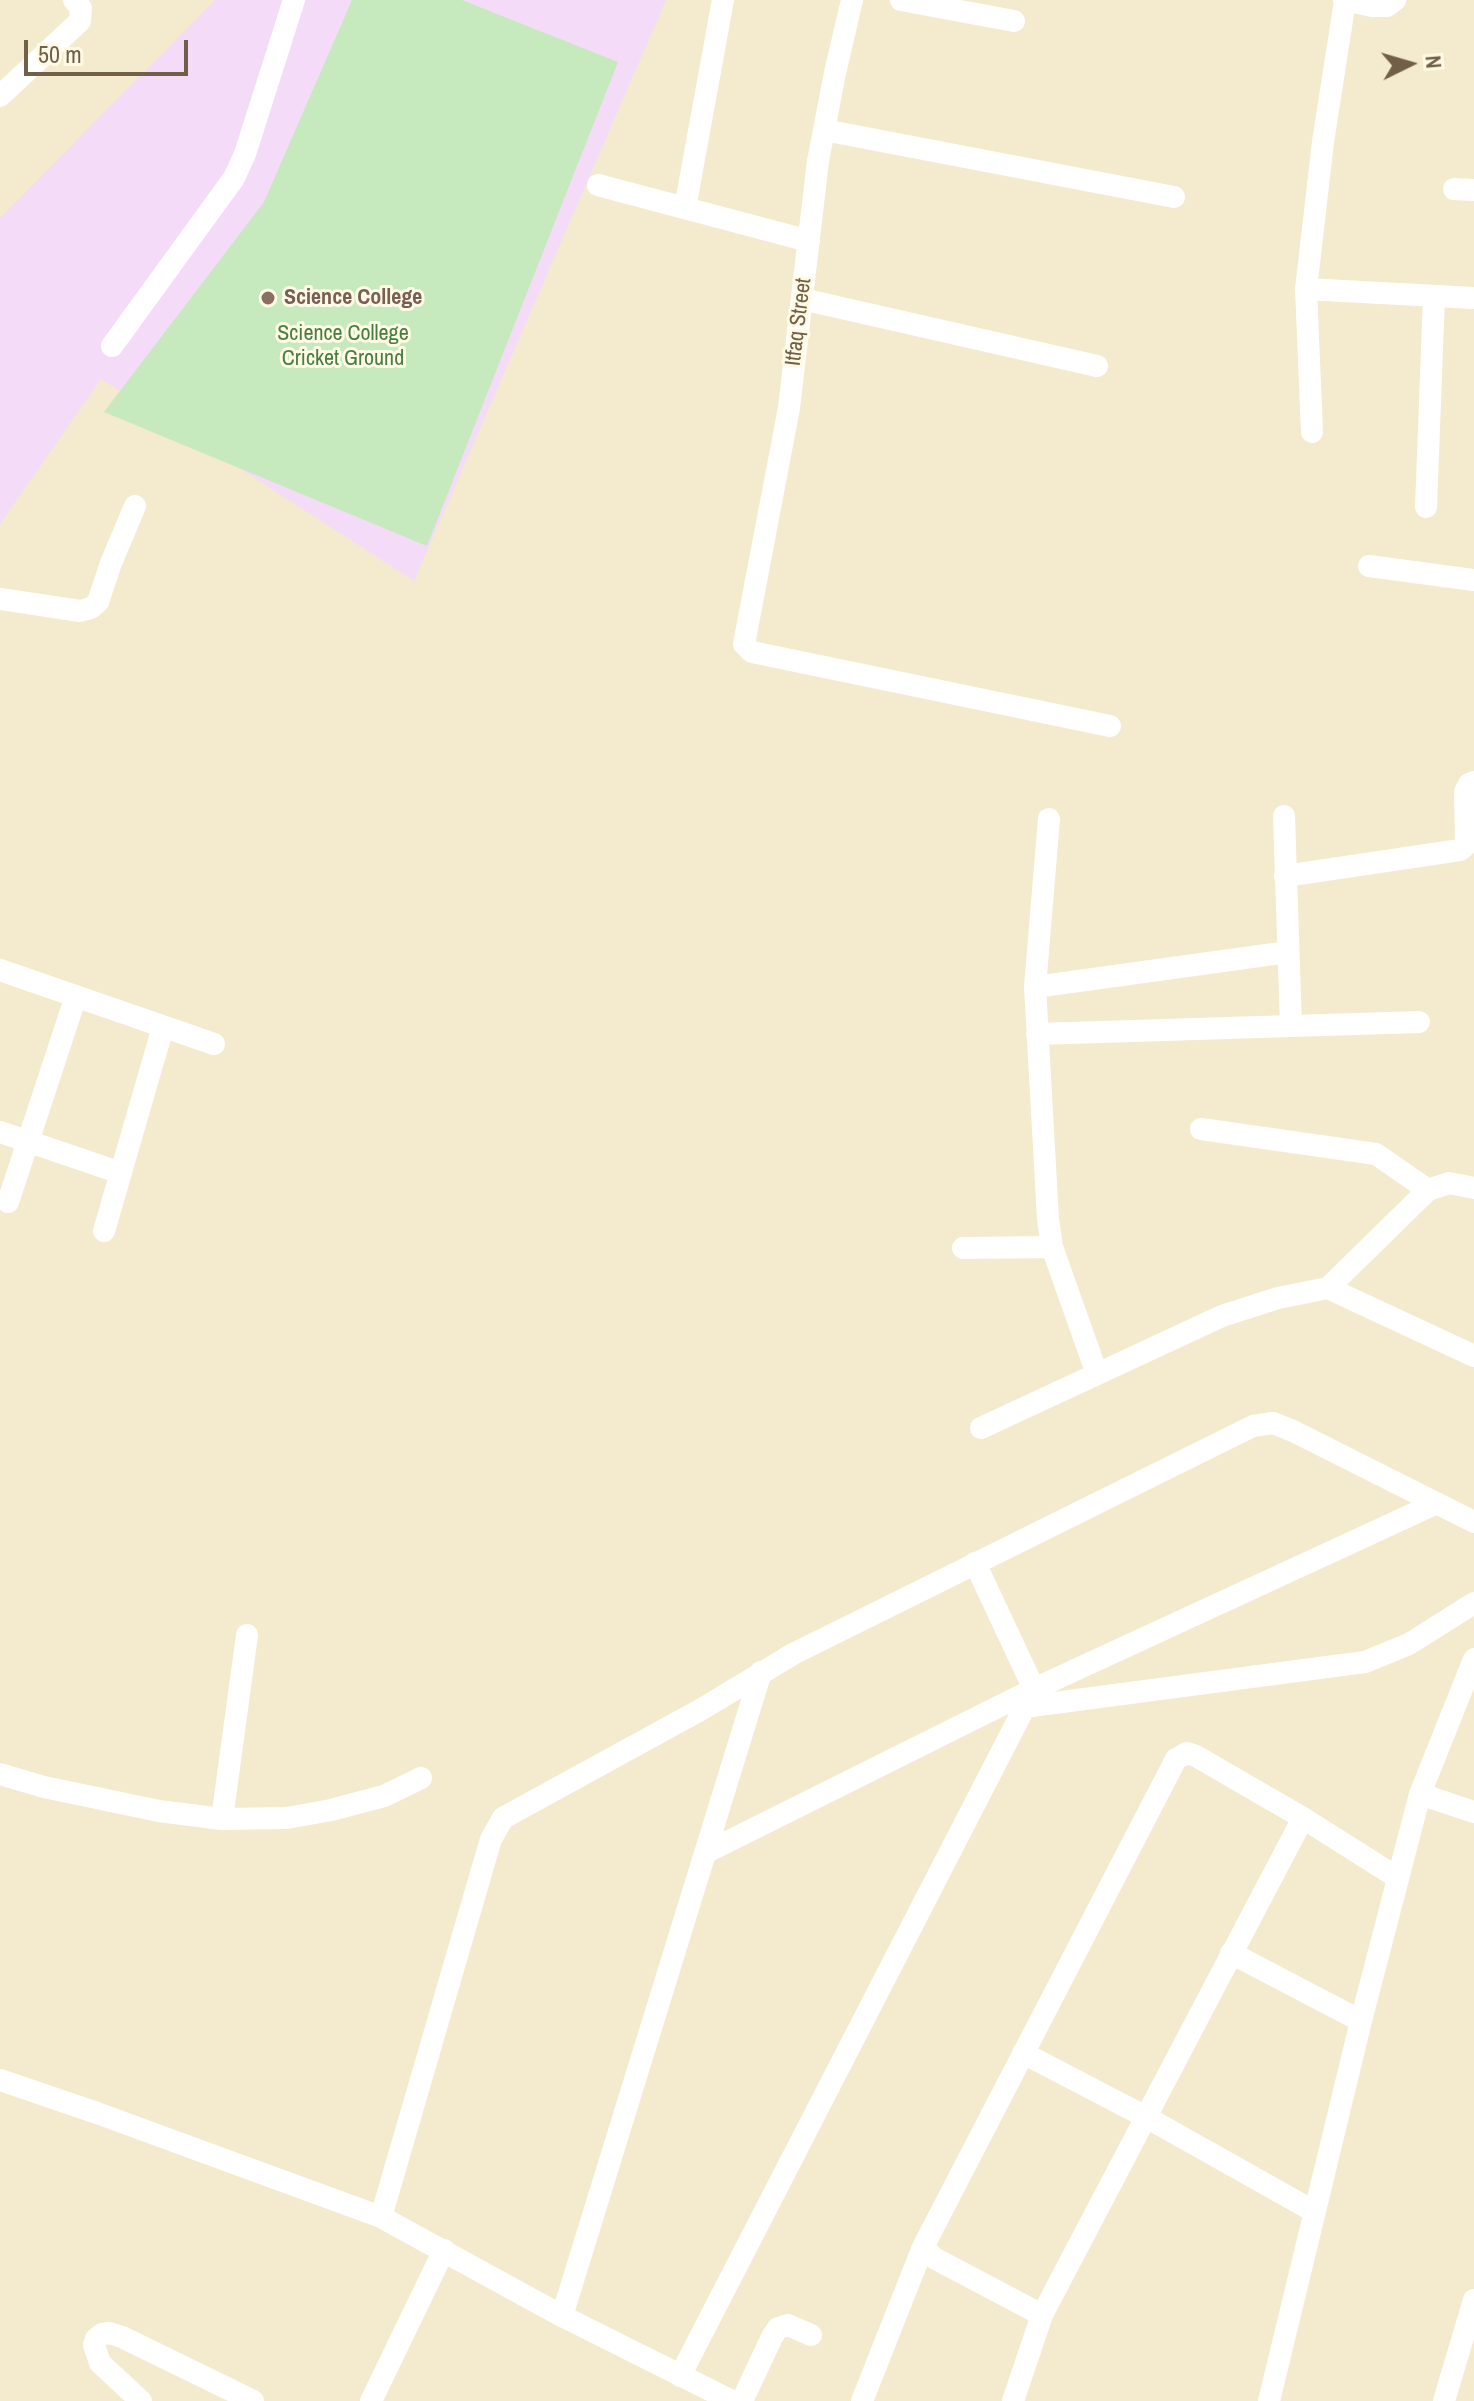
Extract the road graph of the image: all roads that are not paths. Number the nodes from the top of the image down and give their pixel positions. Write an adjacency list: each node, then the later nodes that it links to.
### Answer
1 (74, 0): 9 (street)
2 (294, 0): 19 (street)
3 (723, 0): 13 (street)
4 (852, 0): 10 (street, Itfaq Street)
5 (901, 0): 8 (street)
6 (1345, 0): 7 (street); 15 (street)
7 (1395, 0)
8 (1014, 21)
9 (0, 96)
10 (824, 130): 12 (street); 14 (street, Itfaq Street)
11 (598, 185): 13 (street)
12 (1174, 197)
13 (685, 208): 14 (street)
14 (809, 241): 18 (street, Itfaq Street)
15 (1306, 289): 16 (street); 21 (street)
16 (1434, 296): 17 (street); 23 (street)
17 (1474, 298)
18 (802, 299): 20 (street); 27 (street, Itfaq Street)
19 (112, 346)
20 (1097, 366)
21 (1312, 432)
22 (135, 506): 26 (street)
23 (1426, 507)
24 (1369, 566): 25 (street)
25 (1474, 580)
26 (0, 599)
27 (1110, 726)
28 (1474, 782): 31 (street)
29 (1284, 816): 31 (street)
30 (1049, 819): 34 (street)
31 (1285, 876): 32 (street)
32 (1288, 952): 34 (street); 37 (street)
33 (0, 970): 35 (street)
34 (1035, 987): 39 (street)
35 (76, 996): 38 (street); 43 (street)
36 (1419, 1022): 37 (street)
37 (1291, 1026): 39 (street)
38 (163, 1027): 40 (street); 44 (street)
39 (1037, 1034): 49 (street)
40 (214, 1044)
41 (1201, 1129): 46 (street)
42 (0, 1132): 43 (street)
43 (28, 1142): 44 (street); 47 (street)
44 (121, 1173): 48 (street)
45 (1474, 1188): 46 (street)
46 (1428, 1190): 51 (street)
47 (8, 1202)
48 (104, 1231)
49 (1052, 1247): 50 (street); 53 (street)
50 (963, 1248)
51 (1328, 1288): 52 (street); 53 (street)
52 (1474, 1356)
53 (1097, 1374): 54 (street)
54 (981, 1428)
55 (1437, 1503): 56 (street); 57 (street); 62 (street)
56 (1474, 1522)
57 (975, 1563): 61 (street); 62 (street)
58 (1474, 1603): 62 (street)
59 (247, 1635): 68 (street)
60 (1474, 1659): 65 (street)
61 (761, 1672): 69 (street); 77 (street)
62 (1029, 1698): 69 (street); 84 (street)
63 (0, 1774): 68 (street)
64 (421, 1778): 68 (street)
65 (1420, 1794): 66 (street); 70 (street)
66 (1474, 1812)
67 (1303, 1818): 70 (street); 71 (street); 73 (street)
68 (222, 1819)
69 (705, 1853): 82 (street)
70 (1398, 1878): 72 (street)
71 (1231, 1953): 72 (street); 75 (street)
72 (1361, 2021): 76 (street)
73 (1023, 2053): 75 (street); 78 (street)
74 (0, 2080): 77 (street)
75 (1146, 2117): 76 (street); 81 (street)
76 (1315, 2212): 92 (street)
77 (381, 2217): 79 (street)
78 (923, 2247): 81 (street); 90 (street)
79 (444, 2250): 82 (street); 87 (street)
80 (1474, 2300): 93 (street)
81 (1042, 2315): 91 (street)
82 (562, 2316): 84 (street)
83 (811, 2335): 89 (street)
84 (680, 2376): 88 (street)
85 (141, 2401): 86 (street)
86 (253, 2401)
87 (371, 2401)
88 (732, 2401)
89 (742, 2401)
90 (862, 2401)
91 (1013, 2401)
92 (1269, 2401)
93 (1446, 2401)

